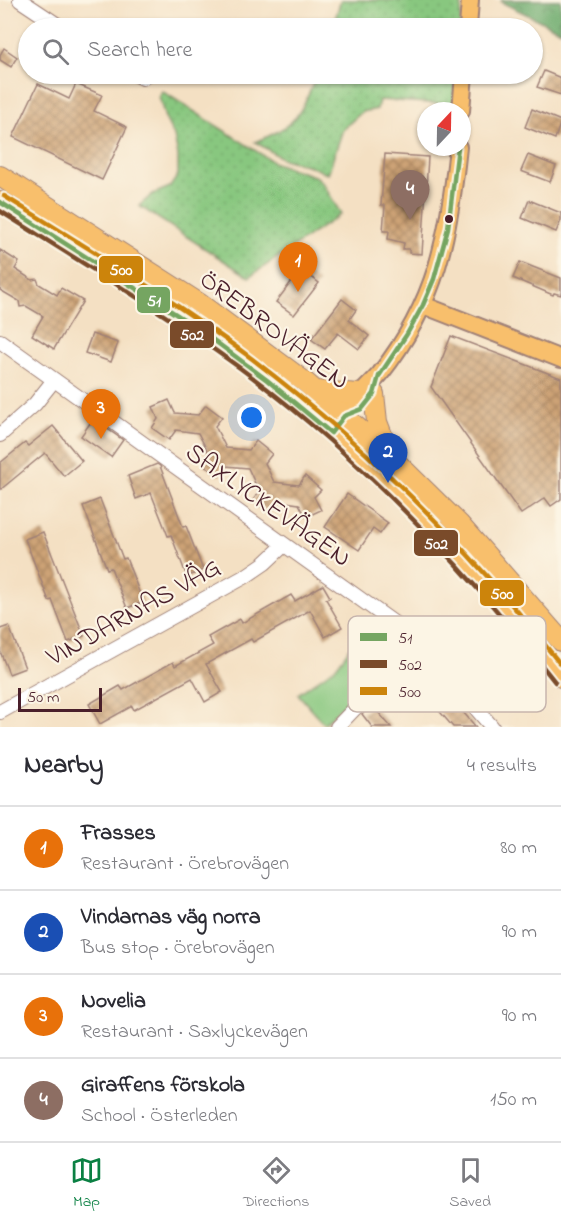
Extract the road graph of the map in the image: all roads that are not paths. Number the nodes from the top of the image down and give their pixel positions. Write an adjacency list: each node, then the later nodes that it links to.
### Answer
1 (20, 0): 3 (street)
2 (470, 0): 4 (main road)
3 (47, 18)
4 (469, 18)
5 (463, 84): 6 (main road)
6 (462, 102)
7 (457, 156): 10 (main road)
8 (0, 176): 15 (highway, ÖREBROVÄGEN)
9 (0, 202): 17 (highway, ÖREBROVÄGEN)
10 (423, 304): 12 (main road); 14 (main road)
11 (0, 341): 13 (street, SAXLYCKEVÄGEN)
12 (561, 358)
13 (54, 380): 18 (street); 20 (street, SAXLYCKEVÄGEN)
14 (371, 388): 15 (highway); 16 (main road); 19 (highway)
15 (315, 391): 16 (highway, ÖREBROVÄGEN)
16 (344, 416): 17 (highway); 19 (highway, ÖREBROVÄGEN)
17 (331, 434): 22 (highway, ÖREBROVÄGEN)
18 (0, 435)
19 (391, 457): 23 (highway, ÖREBROVÄGEN)
20 (284, 545): 21 (street, SAXLYCKEVÄGEN); 28 (street, VINDARNAS VÄG)
21 (384, 616)
22 (512, 616)
23 (540, 616)
24 (546, 623): 25 (highway, ÖREBROVÄGEN)
25 (561, 641)
26 (546, 658): 27 (highway, ÖREBROVÄGEN)
27 (561, 677)
28 (0, 712)
29 (351, 712): 31 (street)
30 (479, 712): 32 (street, SAXLYCKEVÄGEN)
31 (336, 727)
32 (492, 727)

